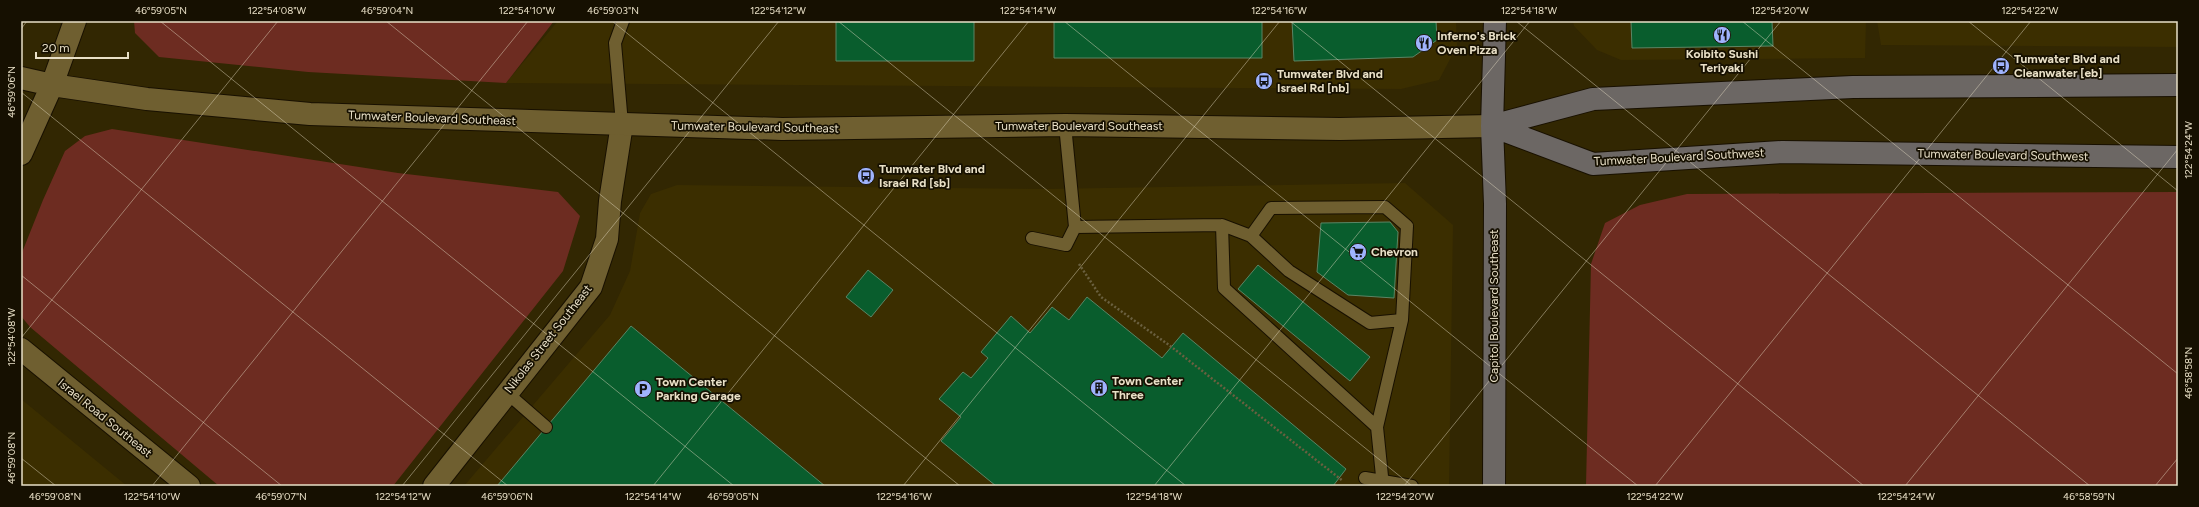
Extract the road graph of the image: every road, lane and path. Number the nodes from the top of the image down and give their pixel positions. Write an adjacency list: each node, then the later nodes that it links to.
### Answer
1 (75, 21): 5 (street)
2 (623, 21): 7 (lane)
3 (1495, 21): 9 (main road, Capitol Boulevard Southeast)
4 (21, 78): 5 (street, Tumwater Boulevard Southeast)
5 (52, 85): 7 (street, Tumwater Boulevard Southeast); 10 (street)
6 (2178, 85): 9 (main road)
7 (622, 124): 8 (street, Tumwater Boulevard Southeast); 19 (street, Nikolas Street Southeast)
8 (1065, 125): 9 (street, Tumwater Boulevard Southeast); 13 (lane)
9 (1492, 126): 11 (main road, Tumwater Boulevard Southwest); 28 (main road, Capitol Boulevard Southeast)
10 (21, 154)
11 (2178, 157)
12 (1222, 226): 13 (lane); 14 (lane); 21 (lane)
13 (1075, 228): 16 (lane)
14 (1250, 236): 17 (lane); 17 (lane)
15 (1032, 238): 16 (lane)
16 (1066, 245): 26 (path)
17 (1402, 320): 21 (lane)
18 (21, 349): 24 (street, Israel Road Southeast)
19 (506, 393): 20 (lane); 25 (street, Nikolas Street Southeast)
20 (546, 427)
21 (1377, 427): 23 (lane)
22 (1365, 478): 23 (lane)
23 (1383, 484): 27 (lane)
24 (189, 486)
25 (434, 486)
26 (1349, 486)
27 (1412, 486)
28 (1494, 486)

